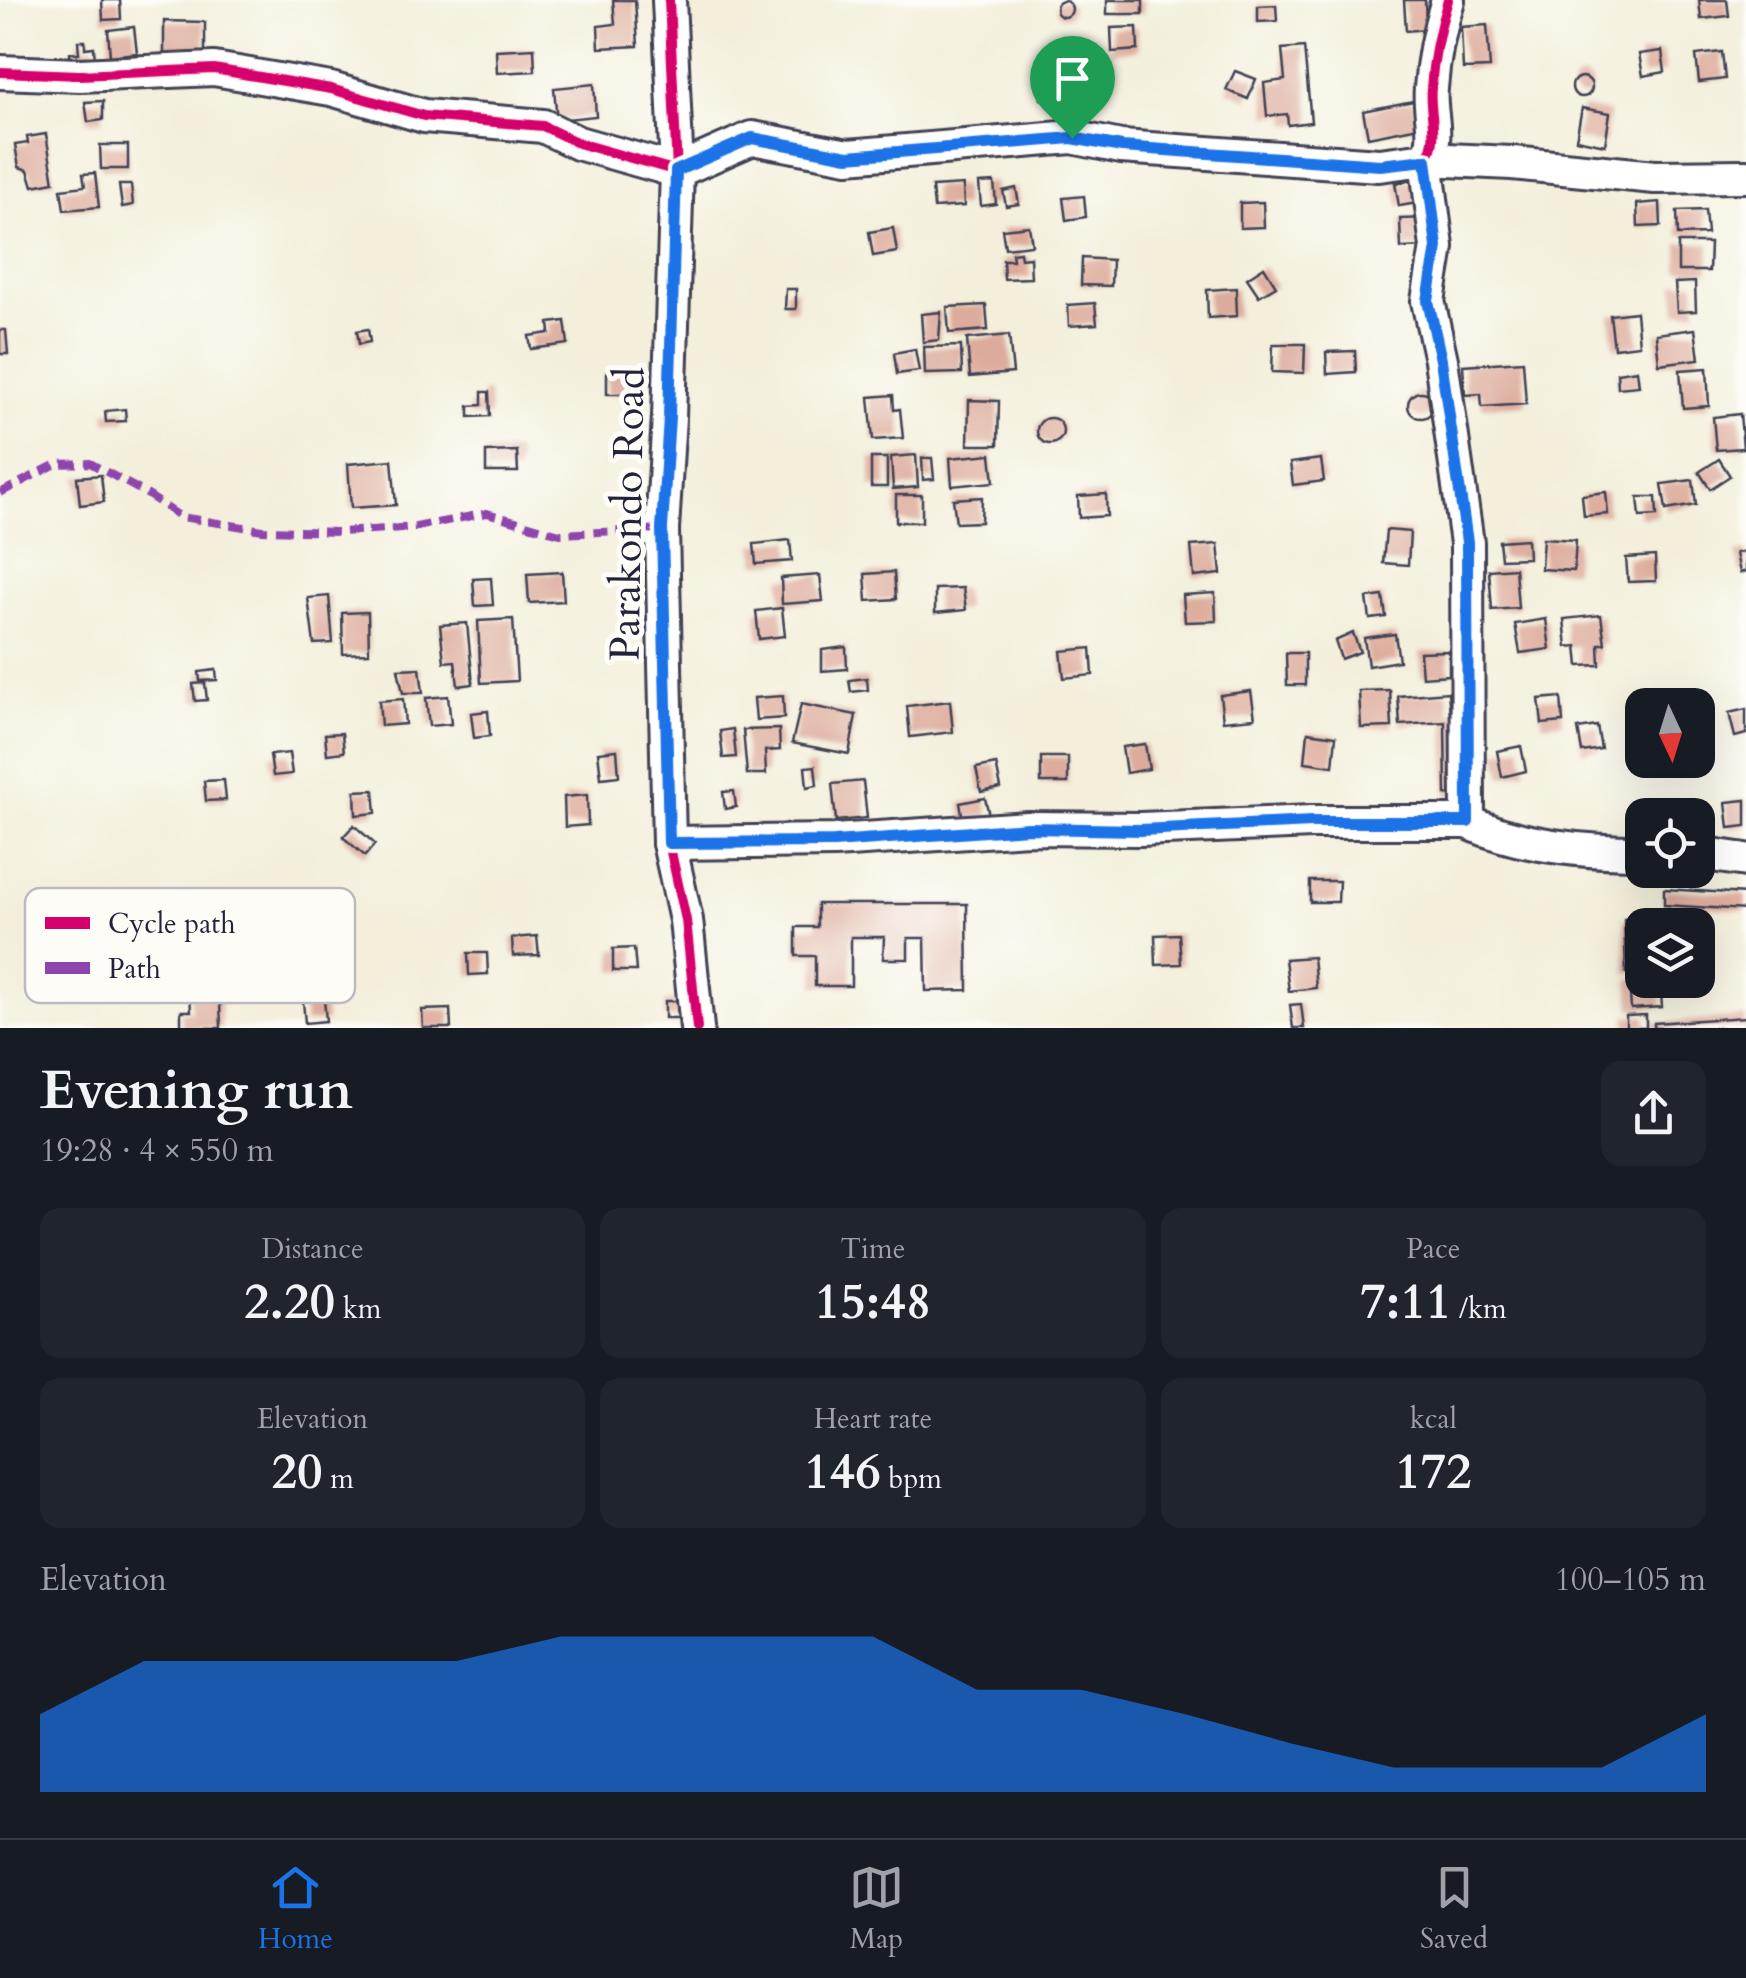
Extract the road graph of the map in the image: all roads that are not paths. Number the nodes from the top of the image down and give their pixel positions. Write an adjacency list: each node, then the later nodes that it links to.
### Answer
1 (669, 0): 5 (street, Parakondo Road)
2 (1448, 0): 4 (street)
3 (0, 72): 5 (street)
4 (1426, 160): 5 (street); 6 (street); 7 (street)
5 (676, 171): 8 (street, Parakondo Road)
6 (1746, 176)
7 (1468, 822): 8 (street); 9 (street)
8 (669, 843): 12 (street, Parakondo Road)
9 (1625, 852)
10 (1715, 855): 11 (street)
11 (1746, 860)
12 (697, 1028)

